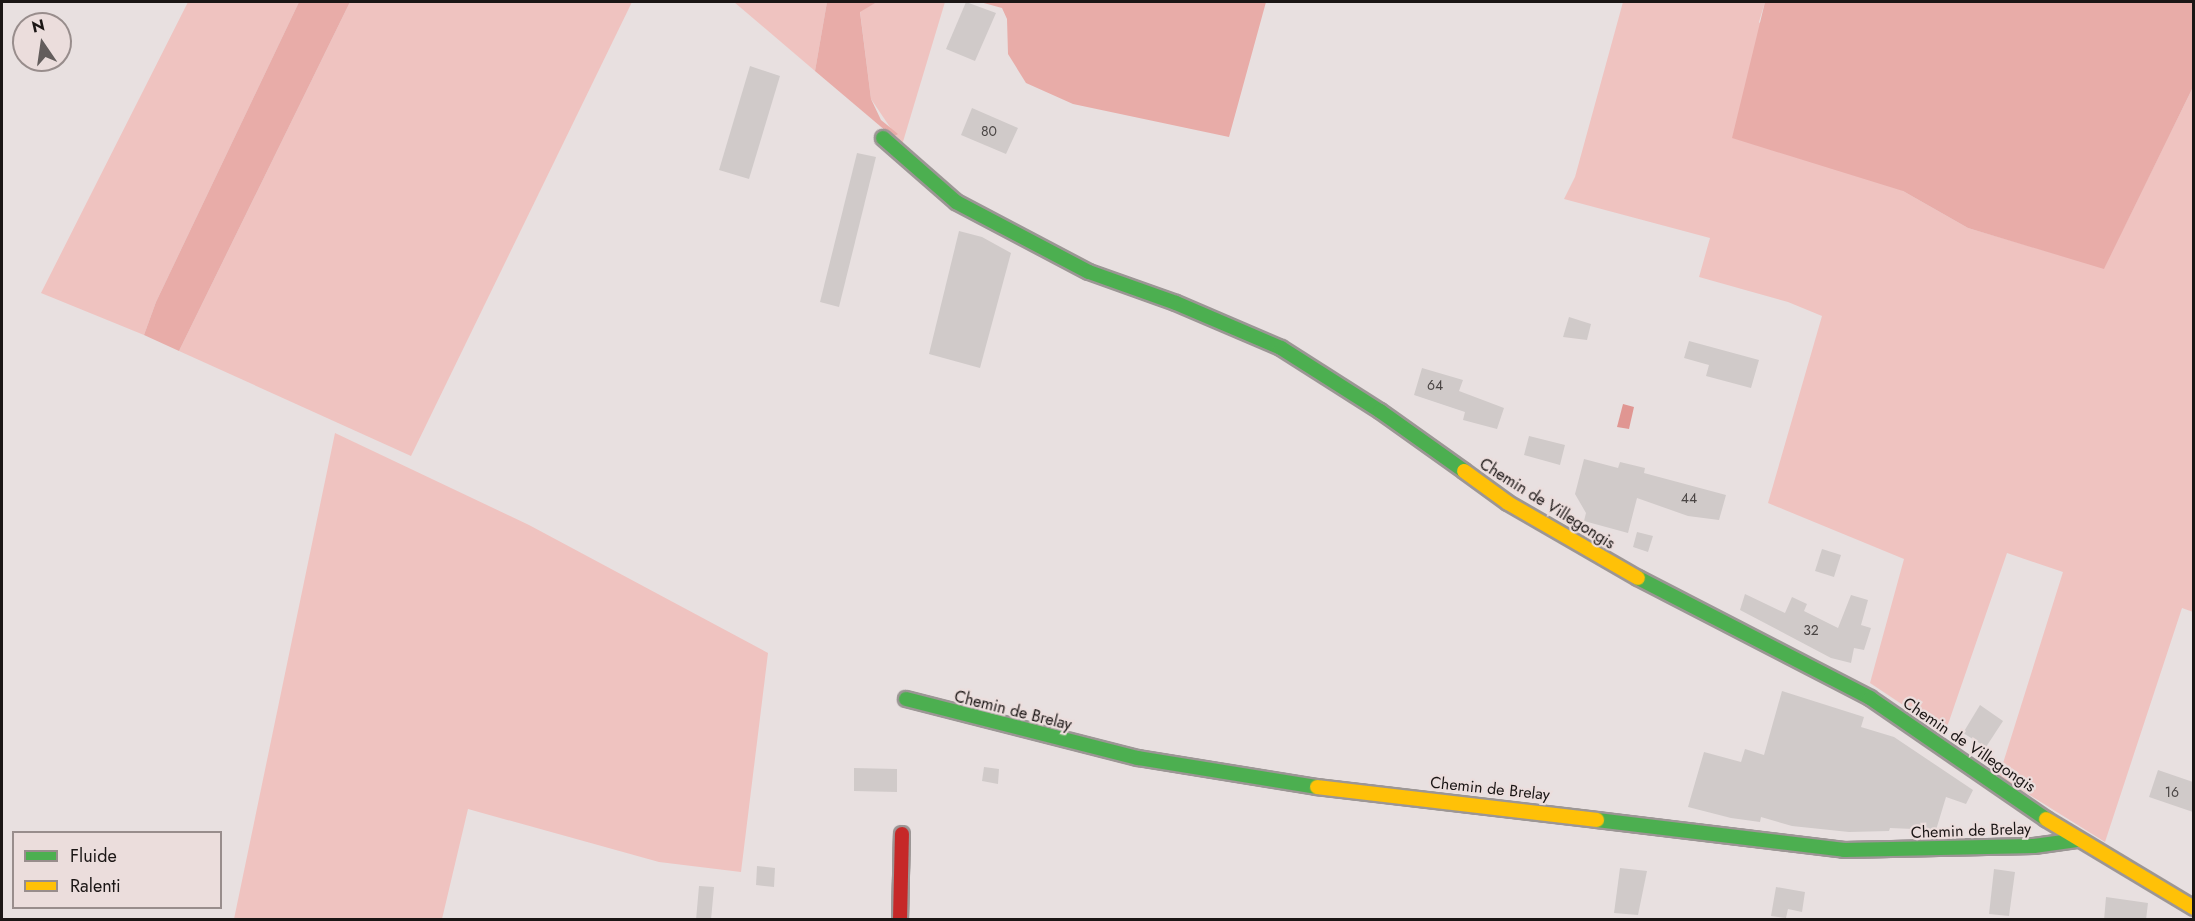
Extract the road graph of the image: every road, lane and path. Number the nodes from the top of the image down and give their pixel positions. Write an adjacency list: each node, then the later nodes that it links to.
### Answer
1 (883, 138): 4 (street, Chemin de Villegongis)
2 (906, 699): 4 (street, Chemin de Brelay)
3 (902, 834): 6 (street)
4 (2078, 840): 5 (street, Chemin de Villegongis)
5 (2193, 908)
6 (900, 920)

